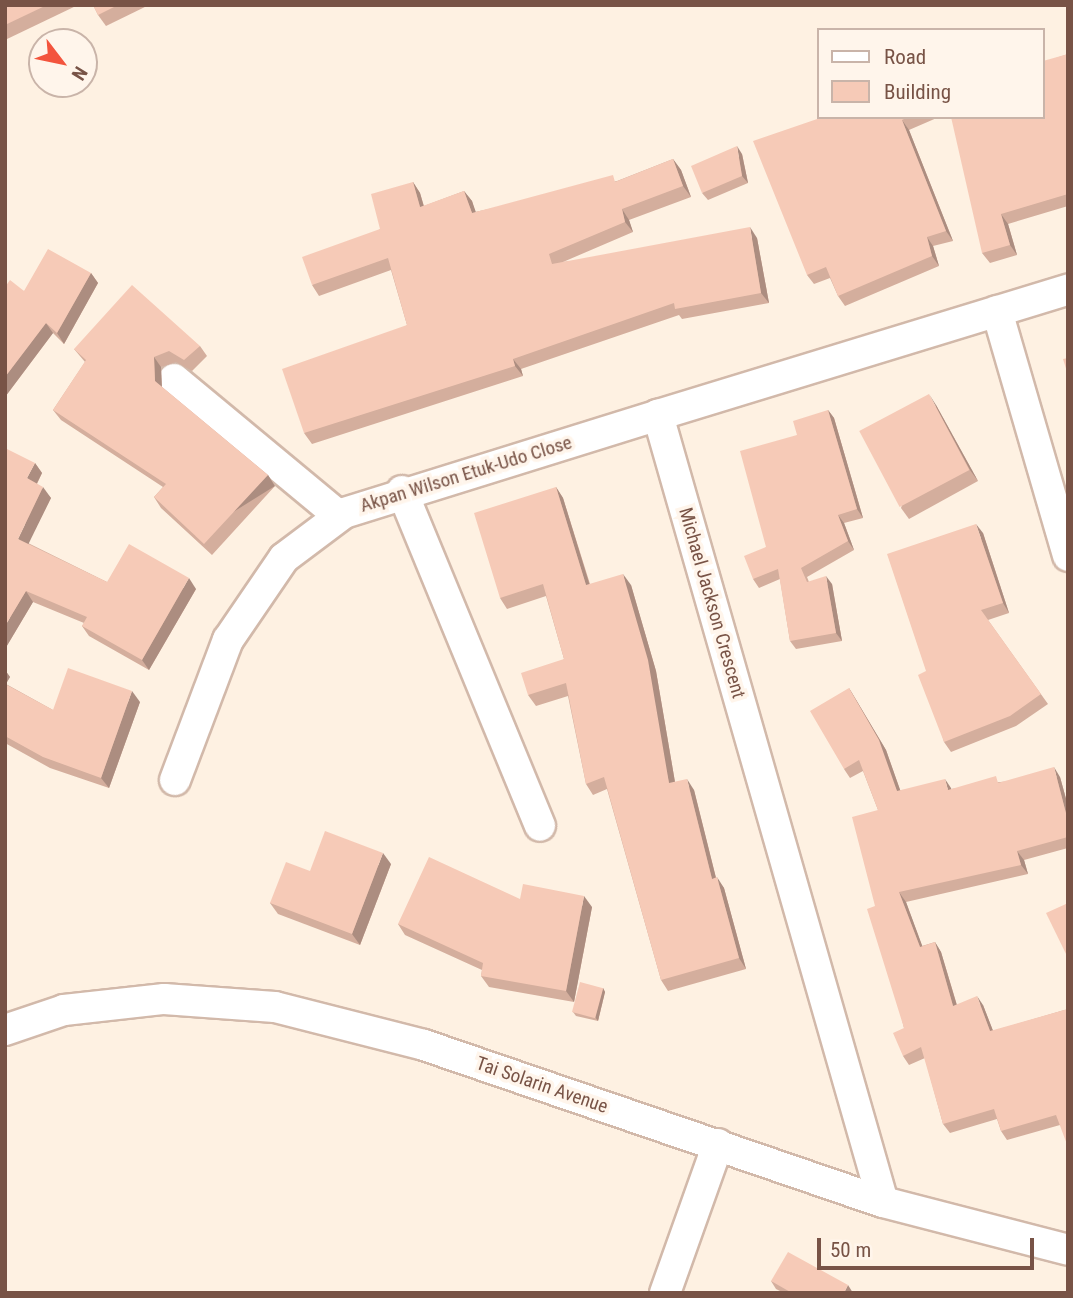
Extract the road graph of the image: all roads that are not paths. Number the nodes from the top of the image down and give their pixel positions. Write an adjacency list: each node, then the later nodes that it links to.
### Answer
1 (1068, 290): 2 (street)
2 (997, 311): 4 (street); 7 (street)
3 (174, 379): 6 (street)
4 (658, 415): 5 (street, Akpan Wilson Etuk-Udo Close); 12 (street, Michael Jackson Crescent)
5 (402, 491): 6 (street, Akpan Wilson Etuk-Udo Close); 9 (street)
6 (340, 516): 8 (street, Akpan Wilson Etuk-Udo Close)
7 (1068, 555)
8 (175, 780)
9 (540, 826)
10 (5, 1030): 11 (street, Tai Solarin Avenue)
11 (718, 1144): 12 (street, Tai Solarin Avenue); 14 (street)
12 (883, 1202): 13 (street, Tai Solarin Avenue)
13 (1068, 1250)
14 (665, 1293)

